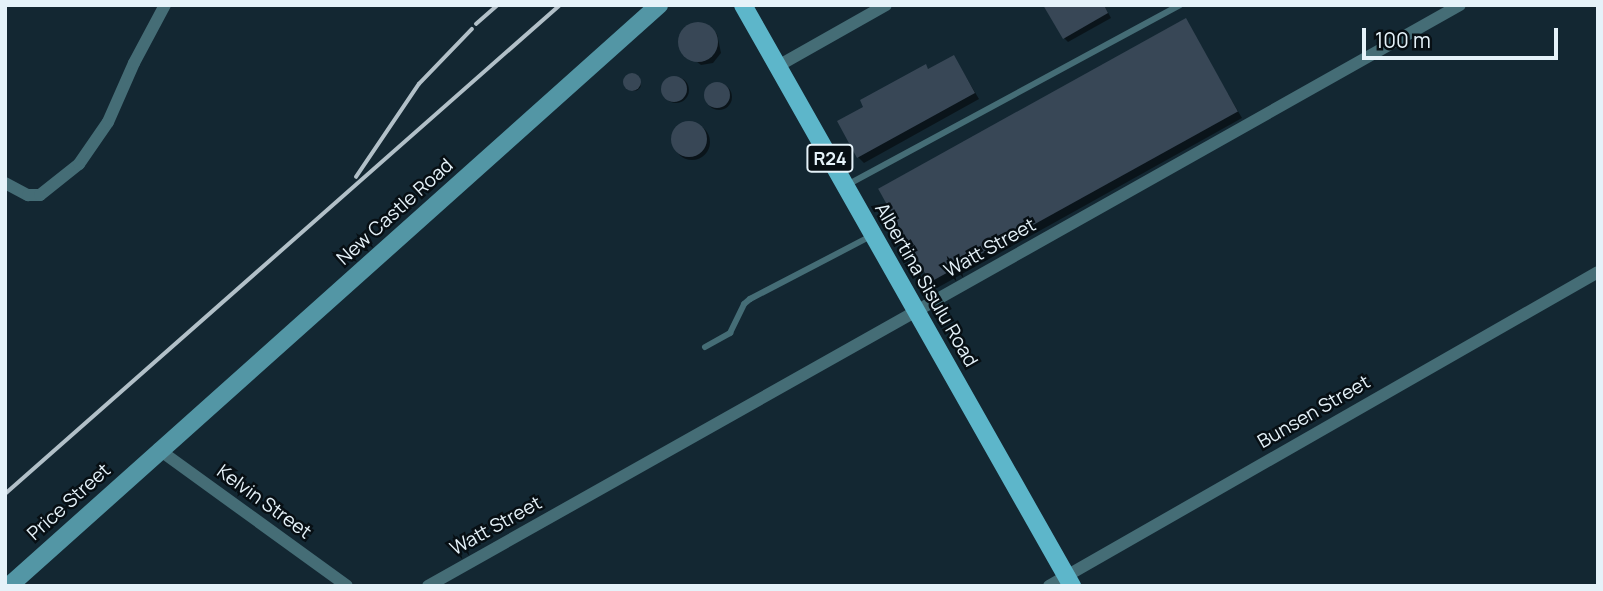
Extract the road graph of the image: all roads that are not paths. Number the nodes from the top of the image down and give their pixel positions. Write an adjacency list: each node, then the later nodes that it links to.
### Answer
1 (165, 5): 8 (street)
2 (659, 5): 14 (street, New Castle Road)
3 (743, 5): 7 (main road, Albertina Sisulu Road / R24)
4 (886, 5): 7 (street)
5 (1180, 5): 9 (lane)
6 (1460, 5): 12 (street, Watt Street)
7 (778, 66): 9 (main road, Albertina Sisulu Road / R24)
8 (5, 183)
9 (845, 186): 10 (main road, Albertina Sisulu Road / R24)
10 (873, 235): 12 (main road, Albertina Sisulu Road / R24); 13 (lane)
11 (1598, 272): 15 (street, Bunsen Street)
12 (916, 312): 15 (main road, Albertina Sisulu Road / R24); 18 (street, Watt Street)
13 (705, 347)
14 (158, 449): 16 (street, Price Street); 17 (street, Kelvin Street)
15 (1069, 581): 19 (street, Bunsen Street)
16 (9, 586)
17 (347, 586)
18 (428, 586)
19 (1049, 586)

